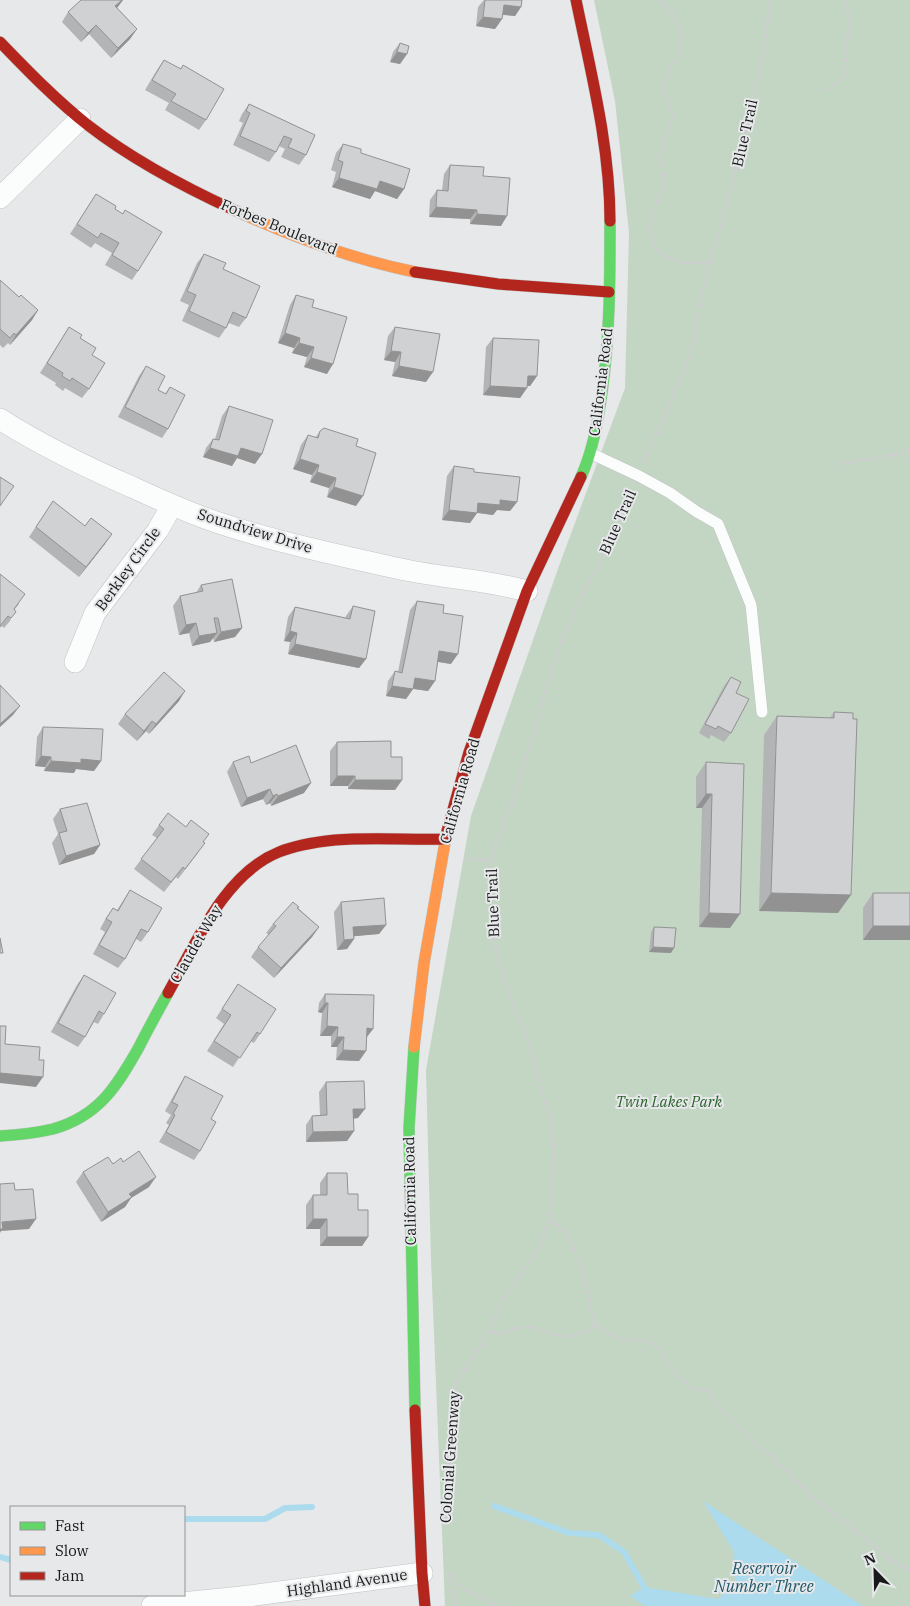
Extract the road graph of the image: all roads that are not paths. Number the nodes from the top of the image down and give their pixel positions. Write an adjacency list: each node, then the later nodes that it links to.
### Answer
1 (576, 0): 5 (main road, California Road)
2 (0, 42): 3 (main road, Forbes Boulevard)
3 (80, 119): 4 (street); 5 (main road, Forbes Boulevard)
4 (0, 198)
5 (609, 292): 7 (main road, California Road)
6 (0, 419): 8 (street, Soundview Drive)
7 (590, 453): 9 (main road, California Road); 11 (lane)
8 (172, 505): 9 (street, Soundview Drive); 10 (street, Berkley Circle)
9 (527, 591): 12 (main road, California Road)
10 (74, 662)
11 (762, 712)
12 (445, 839): 13 (main road, Claudet Way); 14 (main road, California Road)
13 (0, 1136)
14 (422, 1573): 15 (street, Highland Avenue); 16 (main road, California Road)
15 (152, 1606)
16 (425, 1606)

